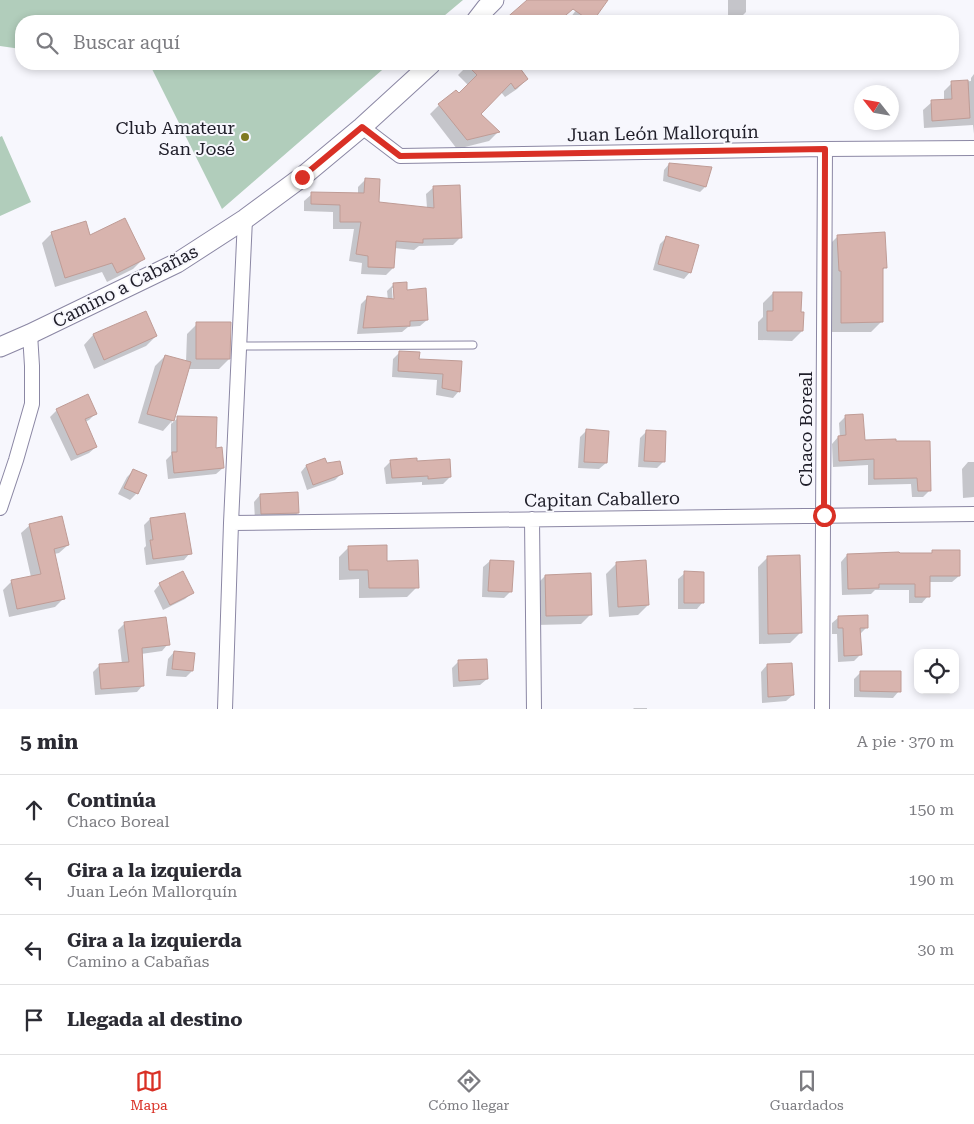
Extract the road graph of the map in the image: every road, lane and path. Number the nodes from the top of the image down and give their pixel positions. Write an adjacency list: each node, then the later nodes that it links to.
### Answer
1 (424, 70): 2 (street, Camino a Cabañas)
2 (362, 127): 4 (street, Juan León Mallorquín); 5 (street, Camino a Cabañas)
3 (974, 148): 4 (street, Juan León Mallorquín)
4 (825, 149): 12 (street, Chaco Boreal)
5 (245, 219): 6 (street, Camino a Cabañas); 9 (street)
6 (30, 334): 8 (street, Camino a Cabañas); 10 (street)
7 (473, 345): 9 (lane)
8 (0, 346)
9 (239, 346): 14 (street)
10 (0, 508)
11 (974, 514): 12 (street, Capitan Caballero)
12 (824, 515): 13 (street, Capitan Caballero); 17 (street, Chaco Boreal)
13 (532, 519): 14 (street, Capitan Caballero); 16 (street)
14 (231, 523): 15 (street)
15 (225, 709)
16 (534, 709)
17 (822, 709)

